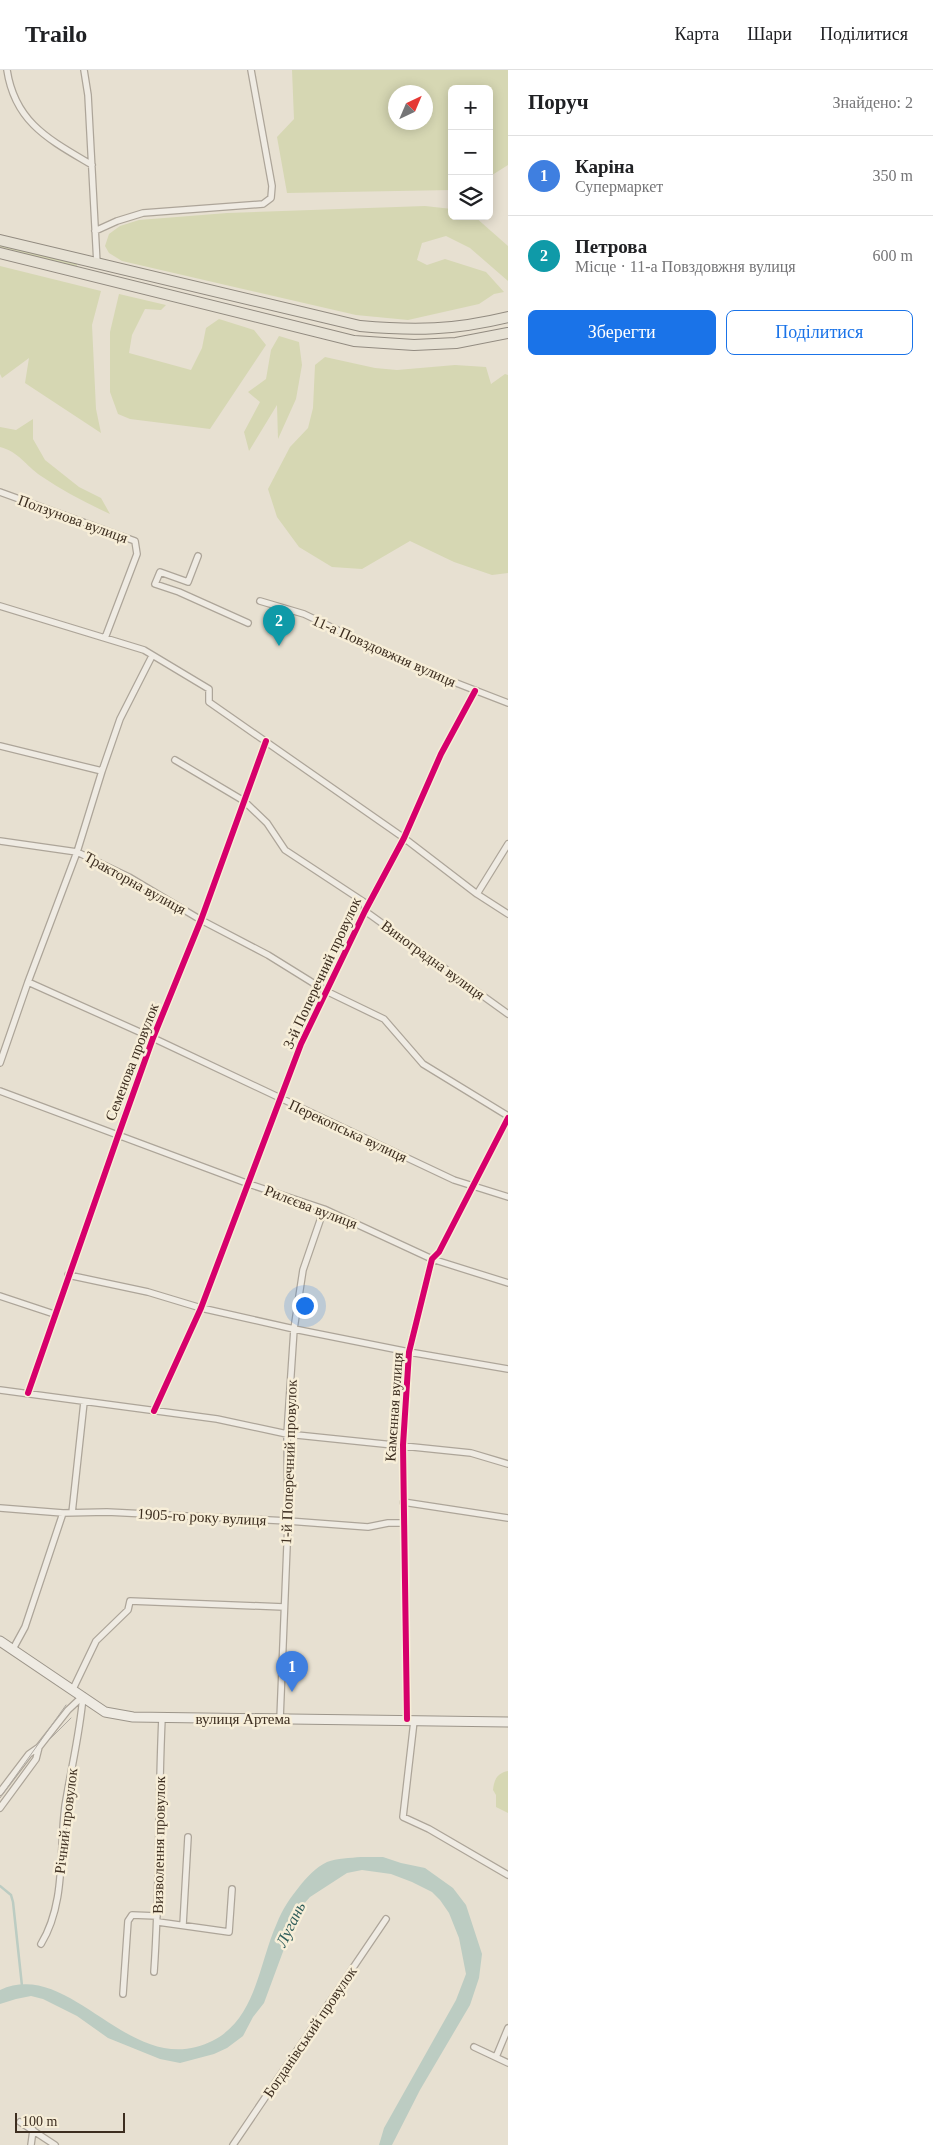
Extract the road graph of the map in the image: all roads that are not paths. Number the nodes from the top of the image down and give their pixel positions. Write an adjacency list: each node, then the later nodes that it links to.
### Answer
1 (7, 70): 4 (street)
2 (84, 70): 4 (street)
3 (251, 70): 5 (street)
4 (92, 165): 5 (street)
5 (95, 231): 8 (street)
6 (0, 240): 8 (main road)
7 (0, 253): 10 (main road)
8 (97, 264): 9 (main road)
9 (508, 317)
10 (508, 333)
11 (0, 492): 16 (street, Ползунова вулиця)
12 (198, 556): 15 (street)
13 (260, 602): 18 (street, 11-а Повздовжня вулиця)
14 (0, 606): 16 (street)
15 (248, 623)
16 (105, 638): 17 (street)
17 (152, 656): 20 (street); 23 (street)
18 (475, 691): 19 (street, 11-а Повздовжня вулиця); 25 (street, 3-й Поперечний провулок)
19 (508, 703)
20 (266, 741): 24 (street, Семенова провулок); 25 (street)
21 (0, 746): 23 (street)
22 (175, 760): 24 (street, Виноградна вулиця)
23 (102, 771): 28 (street)
24 (244, 801): 30 (street, Виноградна вулиця); 32 (street, Семенова провулок)
25 (404, 838): 29 (street); 30 (street, 3-й Поперечний провулок)
26 (0, 841): 28 (street, Тракторна вулиця)
27 (508, 844): 29 (street)
28 (78, 852): 32 (street, Тракторна вулиця); 33 (street)
29 (477, 894): 31 (street)
30 (365, 911): 34 (street, 3-й Поперечний провулок); 35 (street, Виноградна вулиця)
31 (508, 914)
32 (201, 920): 34 (street, Тракторна вулиця); 36 (street, Семенова провулок)
33 (28, 982): 36 (street, Перекопська вулиця); 37 (street)
34 (326, 991): 39 (street, 3-й Поперечний провулок); 40 (street, Тракторна вулиця)
35 (508, 1014)
36 (153, 1038): 39 (street, Перекопська вулиця); 41 (street, Семенова провулок)
37 (0, 1063)
38 (0, 1091): 41 (street, Рилєєва вулиця)
39 (280, 1098): 42 (street, 3-й Поперечний провулок); 43 (street, Перекопська вулиця)
40 (508, 1117): 43 (street, Камєнная вулиця)
41 (118, 1136): 42 (street, Рилєєва вулиця); 47 (street, Семенова провулок)
42 (249, 1184): 45 (street, Рилєєва вулиця); 50 (street, 3-й Поперечний провулок)
43 (473, 1186): 44 (street, Перекопська вулиця); 46 (street, Камєнная вулиця)
44 (508, 1198)
45 (324, 1209): 46 (street, Рилєєва вулиця); 52 (street, 1-й Поперечний провулок)
46 (432, 1258): 48 (street, Рилєєва вулиця); 53 (street, Камєнная вулиця)
47 (68, 1275): 50 (street); 51 (street, Семенова провулок)
48 (508, 1283)
49 (0, 1296): 51 (street)
50 (201, 1308): 52 (street); 58 (street, 3-й Поперечний провулок)
51 (54, 1314): 56 (street, Семенова провулок)
52 (294, 1329): 53 (street); 59 (street, 1-й Поперечний провулок)
53 (409, 1352): 54 (street); 60 (street, Камєнная вулиця)
54 (508, 1369)
55 (0, 1390): 56 (street)
56 (28, 1393): 57 (street)
57 (84, 1402): 58 (street); 65 (street)
58 (154, 1411): 59 (street)
59 (287, 1434): 60 (street); 67 (street, 1-й Поперечний провулок)
60 (403, 1445): 61 (street); 62 (street, Камєнная вулиця)
61 (508, 1464)
62 (403, 1502): 66 (street); 68 (street, Камєнная вулиця)
63 (0, 1508): 64 (street, 1905-го року вулиця)
64 (62, 1513): 65 (street, 1905-го року вулиця); 71 (street)
65 (72, 1513): 67 (street, 1905-го року вулиця)
66 (508, 1518)
67 (288, 1521): 68 (street, 1905-го року вулиця); 69 (street, 1-й Поперечний провулок)
68 (403, 1523): 76 (street, Камєнная вулиця)
69 (284, 1607): 72 (street); 75 (street, 1-й Поперечний провулок)
70 (0, 1641): 71 (street, вулиця Артема)
71 (13, 1650): 72 (street, вулиця Артема)
72 (72, 1688): 73 (street, вулиця Артема)
73 (84, 1696): 74 (street, вулиця Артема); 78 (street); 88 (street, Річний провулок)
74 (162, 1718): 75 (street, вулиця Артема); 85 (street, Визволення провулок)
75 (280, 1719): 76 (street, вулиця Артема)
76 (412, 1721): 77 (street, вулиця Артема); 83 (street, Камєнная вулиця)
77 (508, 1722)
78 (39, 1747): 79 (street); 81 (street)
79 (3, 1784): 80 (street)
80 (0, 1792)
81 (0, 1808)
82 (188, 1837): 87 (street)
83 (508, 1875)
84 (232, 1890): 87 (street)
85 (157, 1919): 87 (street); 89 (street, Визволення провулок); 90 (street)
86 (386, 1919): 99 (street, Богданівський провулок)
87 (183, 1925)
88 (41, 1944)
89 (154, 1972)
90 (123, 1994)
91 (508, 2028): 93 (street)
92 (474, 2047): 93 (street)
93 (496, 2057): 94 (street)
94 (508, 2063)
95 (20, 2122): 96 (street)
96 (33, 2130): 97 (street); 98 (street)
97 (31, 2145)
98 (55, 2145)
99 (233, 2145)

